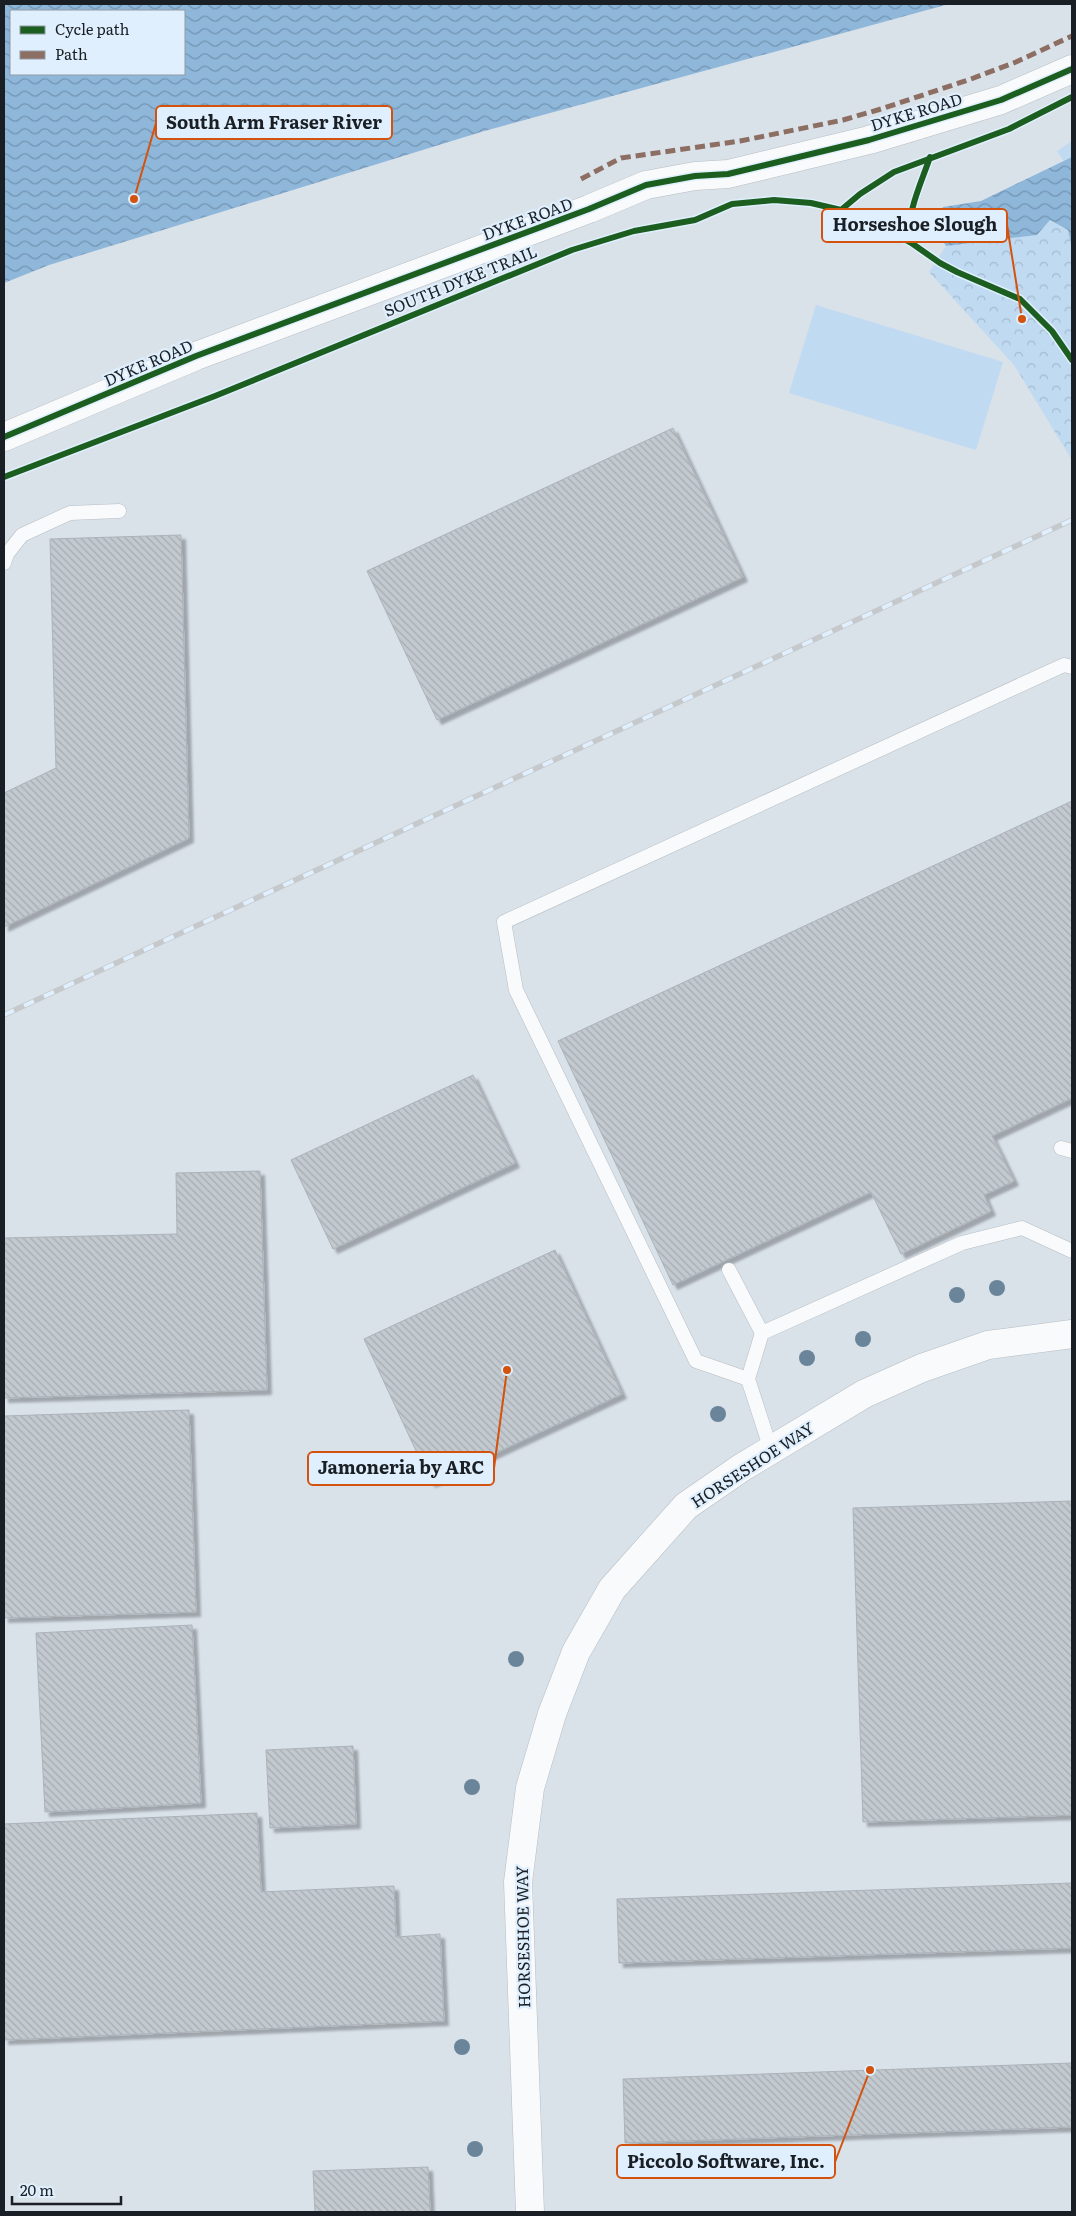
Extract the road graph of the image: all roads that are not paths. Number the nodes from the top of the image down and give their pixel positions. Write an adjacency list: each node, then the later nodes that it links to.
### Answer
1 (1072, 69): 2 (street, DYKE ROAD)
2 (4, 438)
3 (119, 511): 4 (lane)
4 (4, 563)
5 (1072, 668): 10 (lane)
6 (1072, 1251): 8 (lane)
7 (729, 1270): 8 (lane)
8 (762, 1333): 10 (lane)
9 (1072, 1334): 11 (street, HORSESHOE WAY)
10 (748, 1379): 11 (lane)
11 (770, 1450): 12 (street, HORSESHOE WAY)
12 (530, 2212)

